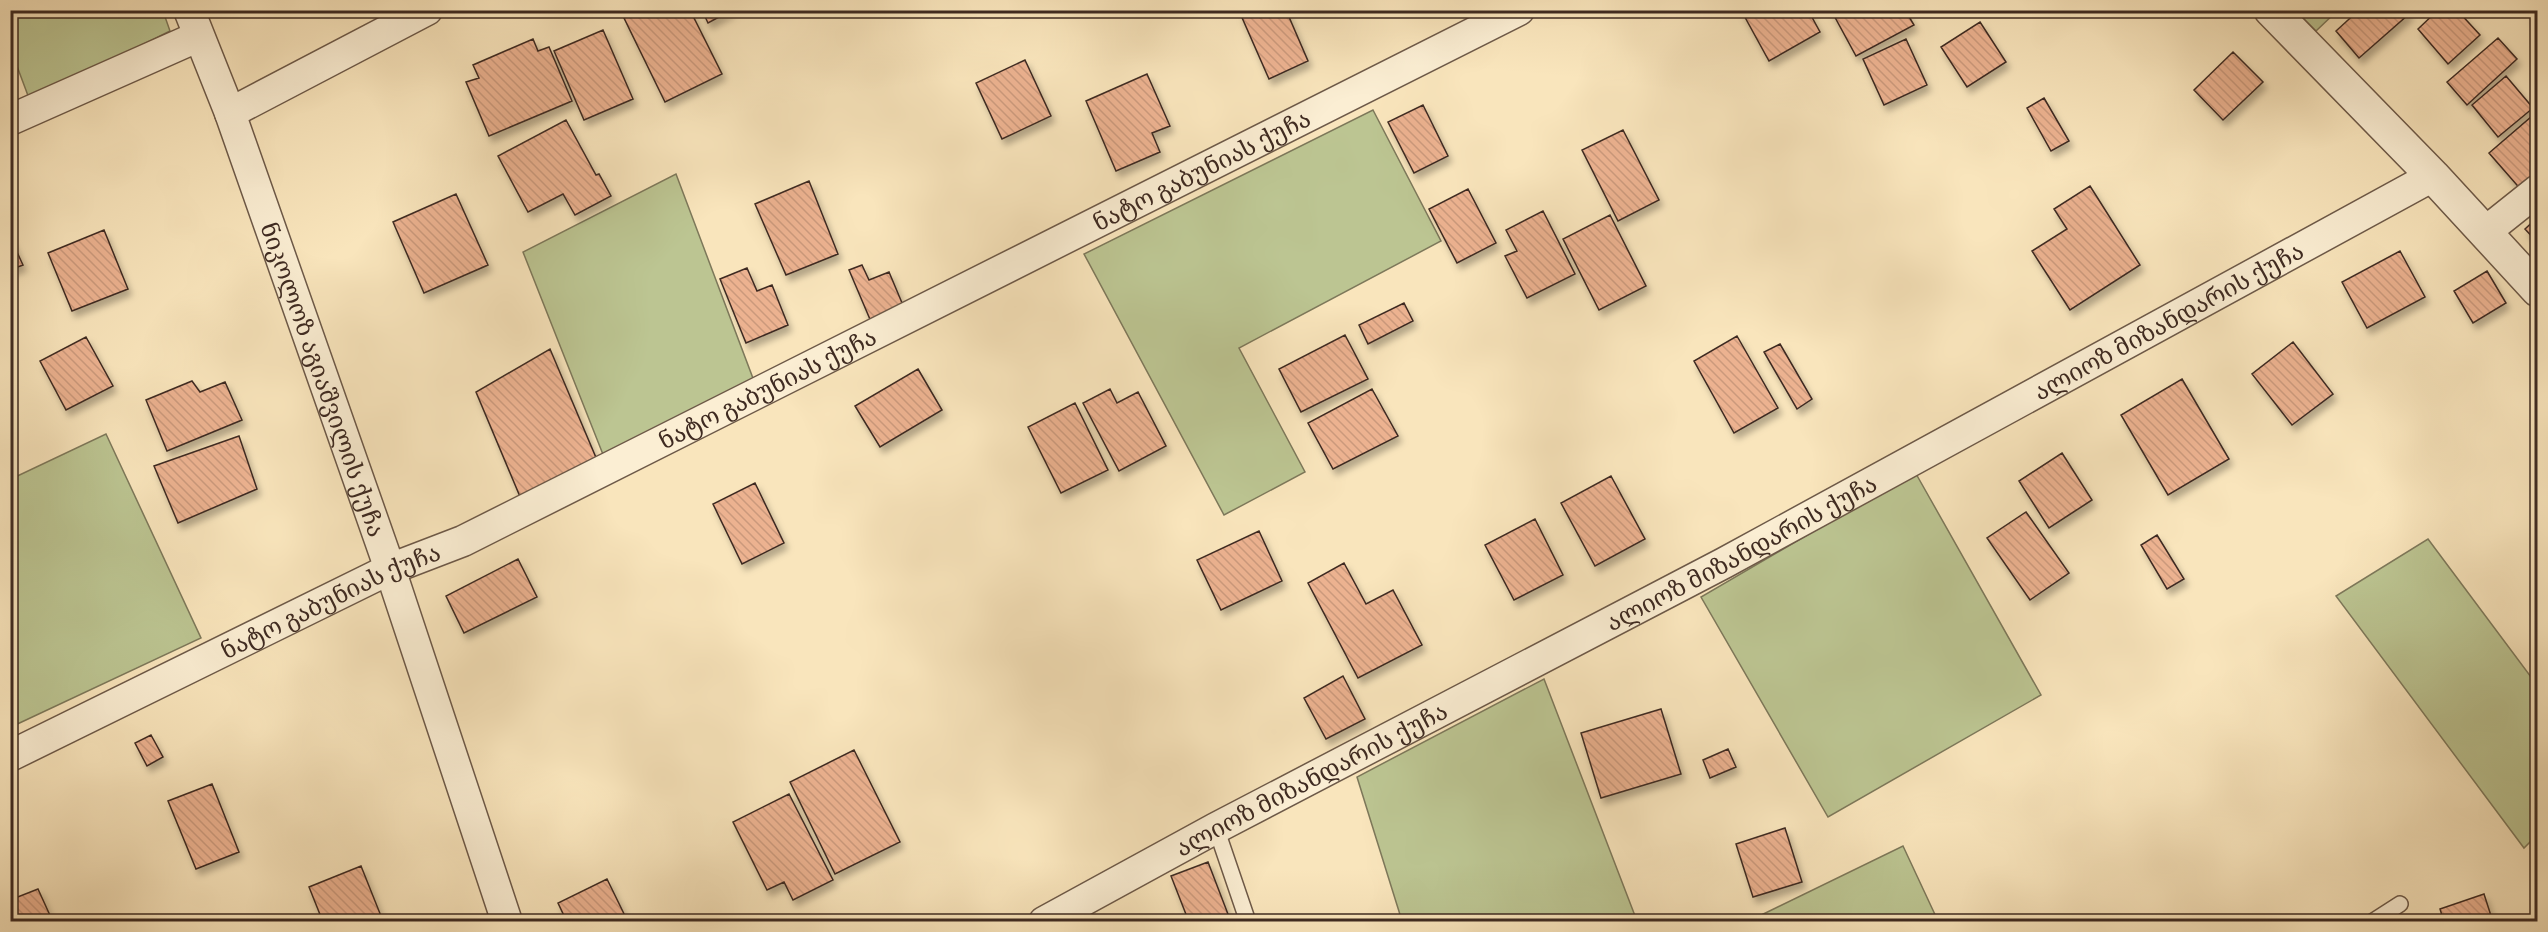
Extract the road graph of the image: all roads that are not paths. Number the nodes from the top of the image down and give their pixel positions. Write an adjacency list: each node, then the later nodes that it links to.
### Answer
1 (427, 10): 5 (street)
2 (1519, 10): 11 (street, ნატო გაბუნიას ქუჩა)
3 (2271, 10): 7 (street)
4 (193, 24): 5 (street, ნიკოლოზ აგიაშვილის ქუჩა); 6 (street)
5 (230, 113): 11 (street, ნიკოლოზ აგიაშვილის ქუჩა)
6 (10, 120)
7 (2433, 176): 9 (street); 13 (street, ალიოზ მიზანდარის ქუჩა)
8 (2538, 190): 9 (street)
9 (2484, 233): 10 (street)
10 (2538, 290)
11 (390, 569): 12 (street, ნატო გაბუნიას ქუჩა); 15 (street, ნიკოლოზ აგიაშვილის ქუჩა)
12 (10, 756)
13 (1216, 828): 16 (street, ალიოზ მიზანდარის ქუჩა); 17 (lane)
14 (2400, 904): 18 (lane)
15 (507, 921)
16 (1044, 921)
17 (1248, 921)
18 (2372, 921)

